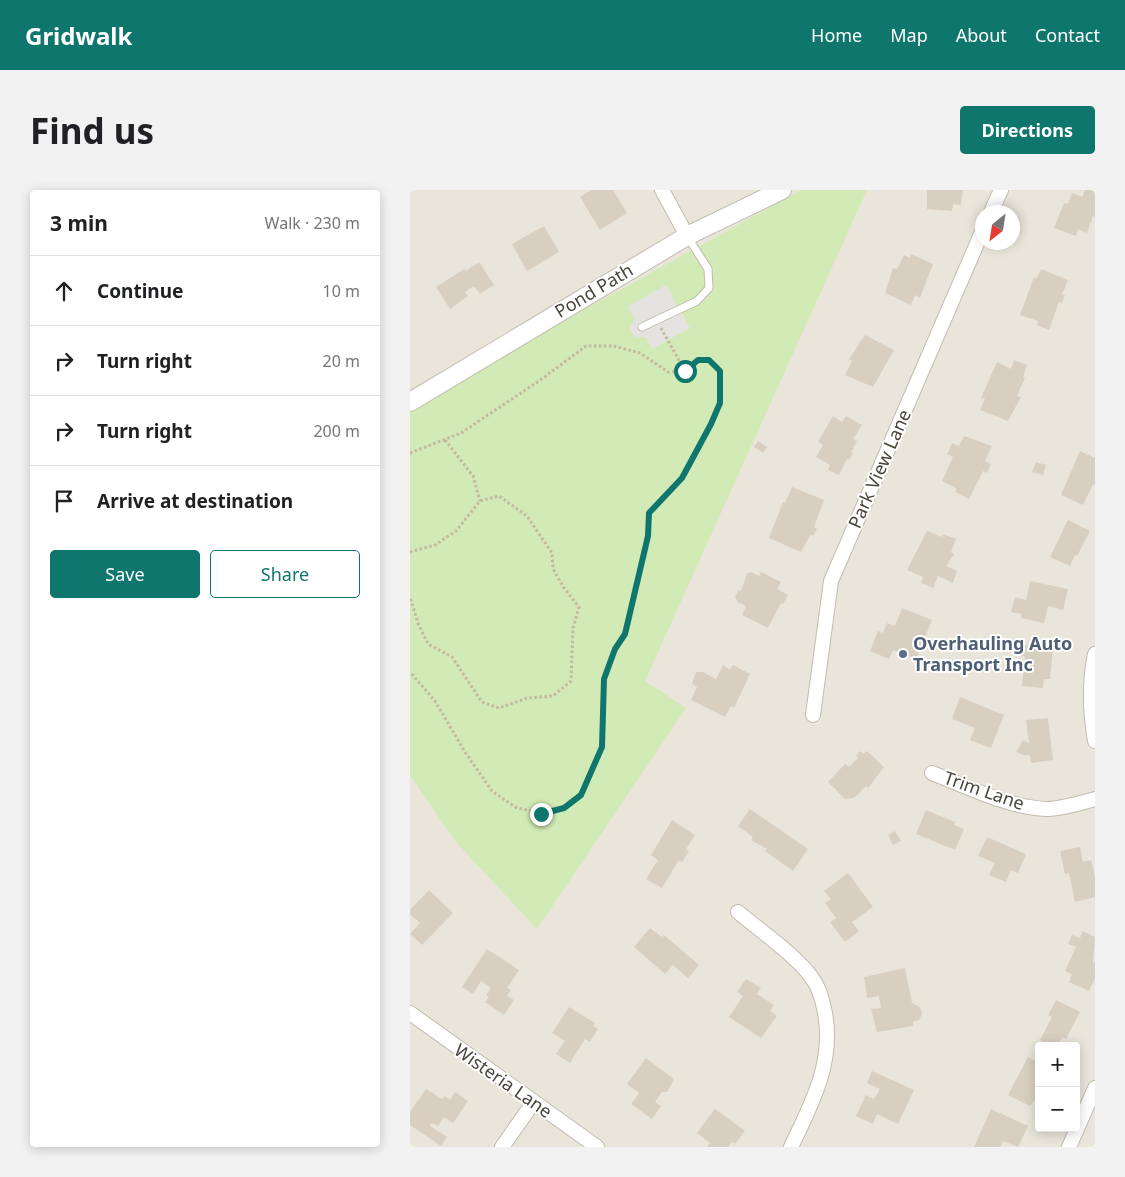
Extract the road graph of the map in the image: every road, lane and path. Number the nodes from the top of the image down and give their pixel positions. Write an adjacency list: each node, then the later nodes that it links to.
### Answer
1 (662, 190): 5 (street)
2 (782, 190): 5 (street, Pond Path)
3 (1001, 190): 4 (street)
4 (994, 205)
5 (688, 236): 7 (lane); 10 (street, Pond Path)
6 (975, 248): 18 (street, Park View Lane)
7 (656, 321): 8 (lane); 9 (path)
8 (642, 328)
9 (685, 371): 11 (path); 17 (path)
10 (410, 402)
11 (444, 440): 12 (path); 13 (path)
12 (410, 453)
13 (480, 501): 14 (path); 15 (path)
14 (410, 552)
15 (410, 597)
16 (1095, 654): 19 (street)
17 (410, 672)
18 (813, 715)
19 (1095, 741)
20 (932, 773): 21 (street, Trim Lane)
21 (1095, 799)
22 (738, 912): 28 (street)
23 (410, 1013): 25 (street, Wisteria Lane)
24 (1095, 1088): 29 (street)
25 (533, 1103): 26 (street); 27 (street, Wisteria Lane)
26 (502, 1147)
27 (597, 1147)
28 (791, 1147)
29 (1070, 1147)

